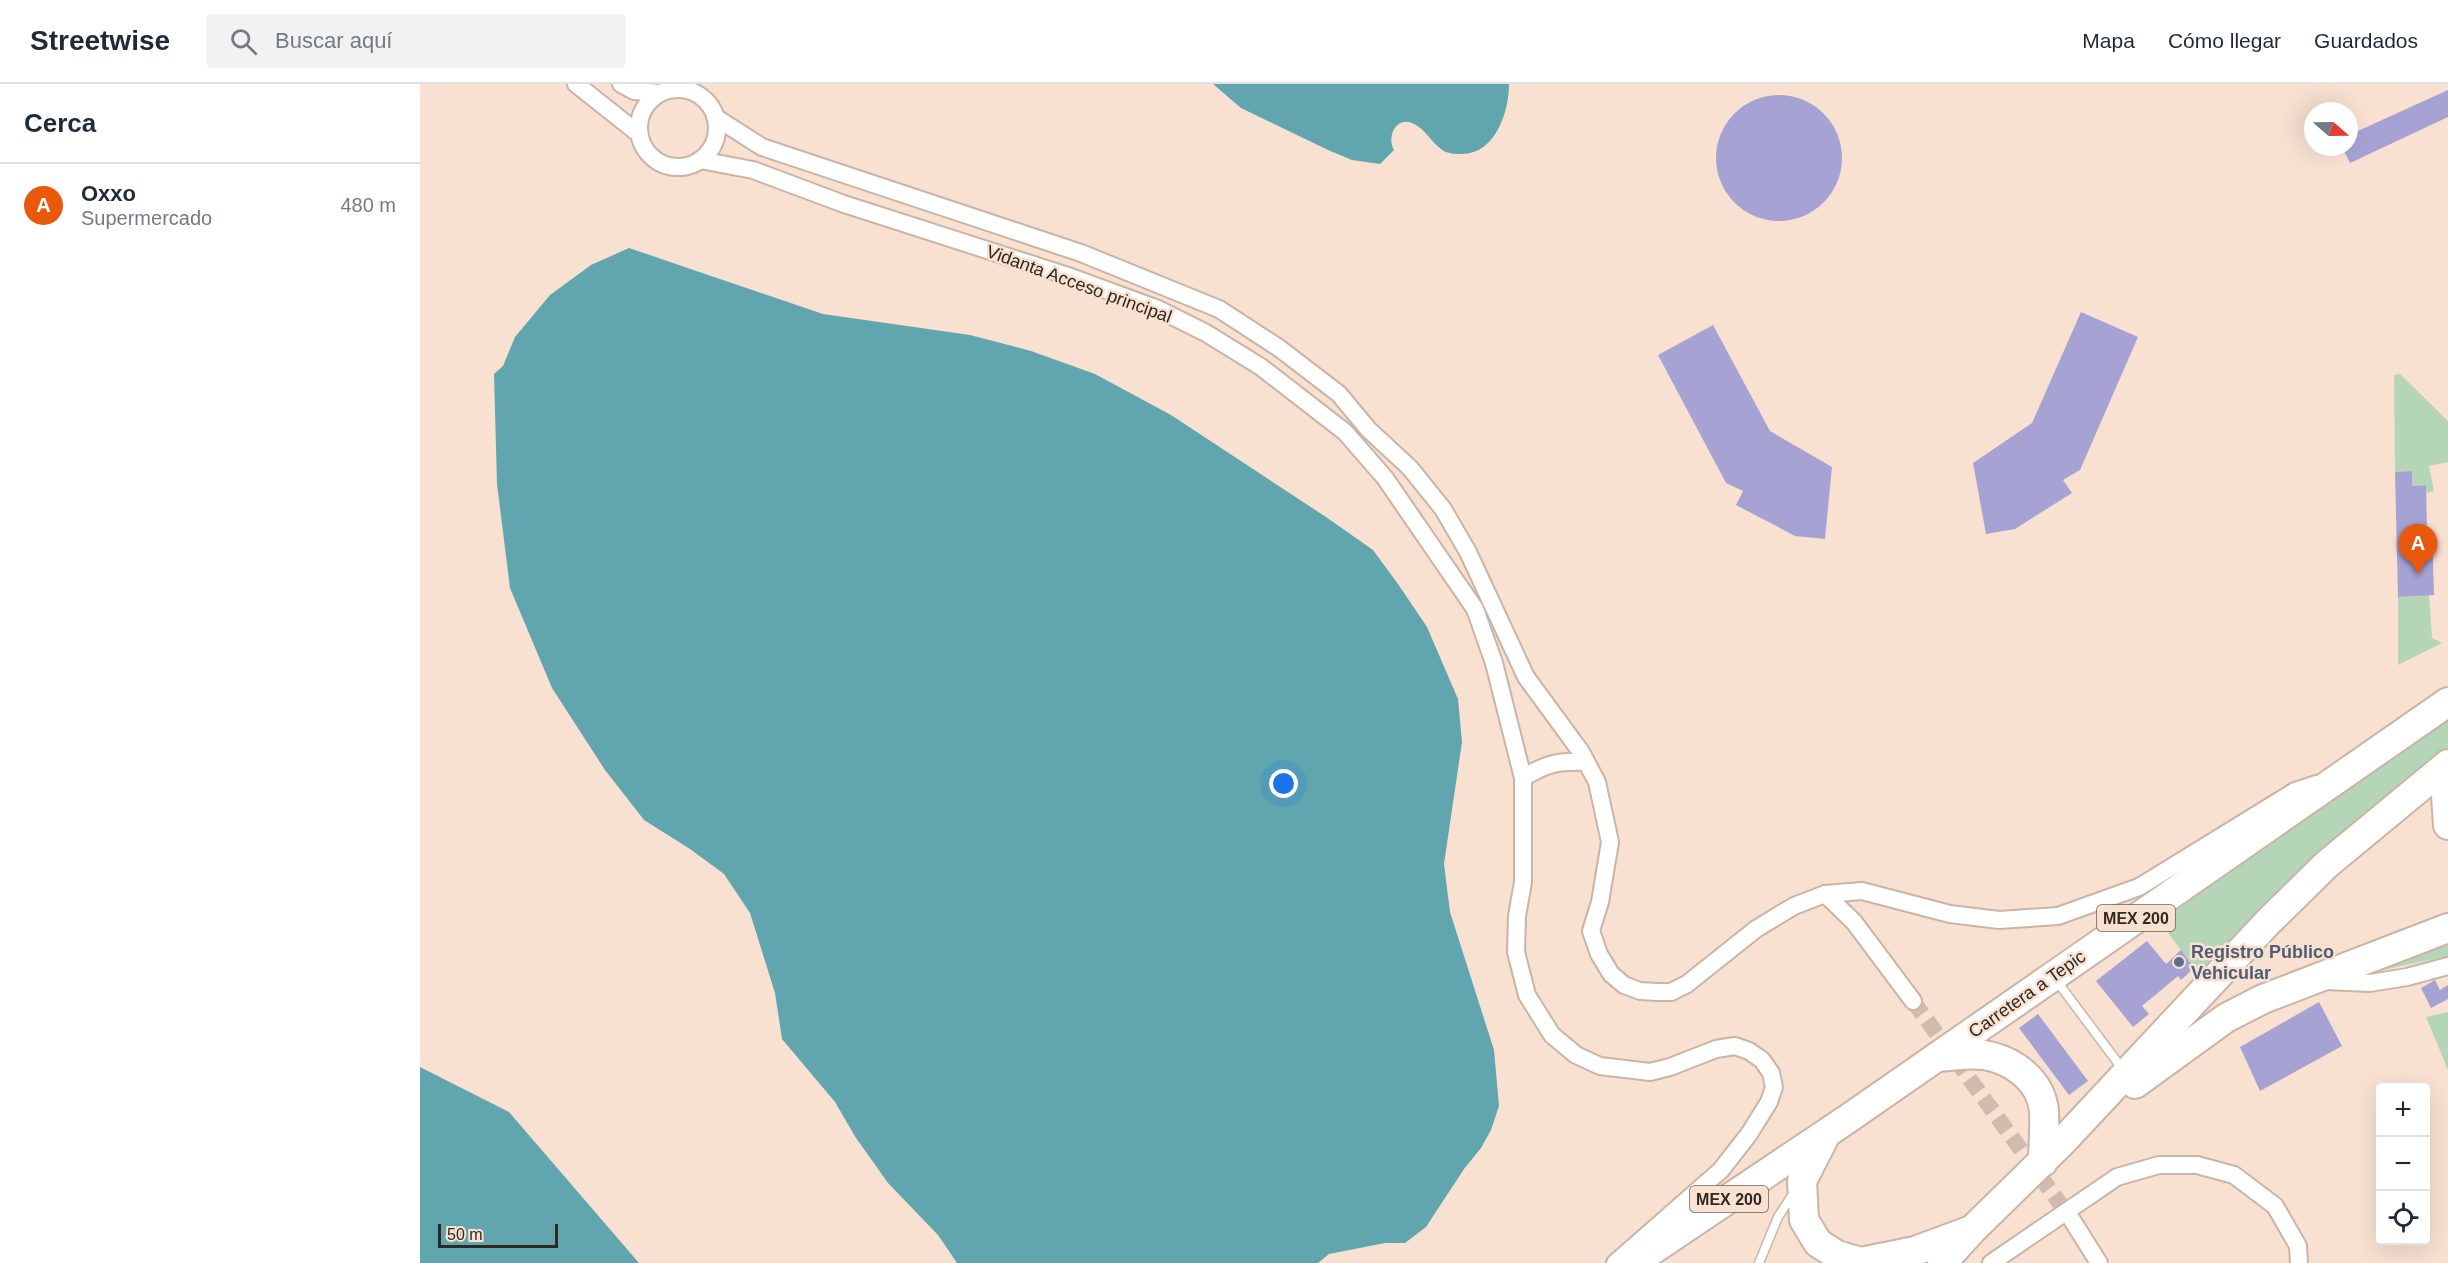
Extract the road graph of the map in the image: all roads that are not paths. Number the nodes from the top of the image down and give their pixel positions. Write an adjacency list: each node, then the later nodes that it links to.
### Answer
1 (576, 84): 5 (street, Vidanta Acceso principal)
2 (621, 84): 3 (street)
3 (660, 93): 4 (street); 5 (street)
4 (715, 117): 6 (street); 8 (street)
5 (639, 134): 6 (street, Vidanta Acceso principal)
6 (700, 160): 11 (street, Vidanta Acceso principal)
7 (2448, 702): 10 (highway, Carretera a Tepic / MEX 200)
8 (1586, 762): 11 (street); 14 (street)
9 (2448, 764): 21 (highway)
10 (2340, 777): 14 (street); 17 (highway, Carretera a Tepic / MEX 200)
11 (1523, 778): 29 (street, Vidanta Acceso principal)
12 (2448, 791): 13 (highway)
13 (2448, 825)
14 (1825, 894): 19 (street)
15 (2448, 928): 18 (highway)
16 (2448, 966): 18 (street)
17 (2053, 976): 20 (highway, Carretera a Tepic / MEX 200); 21 (lane)
18 (2308, 981): 23 (highway)
19 (1913, 1001)
20 (1936, 1058): 22 (highway, Carretera a Tepic / MEX 200); 24 (highway)
21 (2126, 1074): 23 (highway)
22 (1825, 1135): 25 (highway); 30 (highway, Carretera a Tepic / MEX 200)
23 (2063, 1141): 24 (highway)
24 (2043, 1162): 27 (highway)
25 (1802, 1180): 28 (highway); 31 (lane)
26 (2072, 1220): 34 (street)
27 (1973, 1229): 28 (highway); 32 (highway)
28 (1861, 1262)
29 (1616, 1263)
30 (1633, 1263)
31 (1759, 1263)
32 (1942, 1263)
33 (1991, 1263): 35 (street)
34 (2099, 1263)
35 (2299, 1263)

